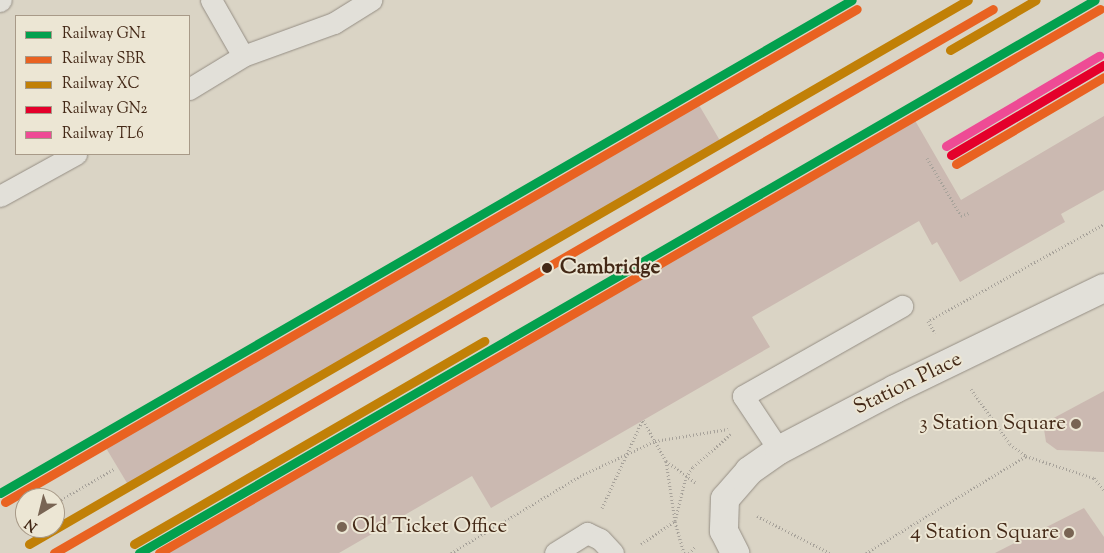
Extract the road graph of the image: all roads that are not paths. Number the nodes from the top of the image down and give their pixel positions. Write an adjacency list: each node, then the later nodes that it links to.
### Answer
1 (211, 0): 3 (lane)
2 (371, 0): 3 (lane)
3 (244, 56): 4 (lane)
4 (190, 88)
5 (74, 155): 6 (lane)
6 (0, 196)
7 (1104, 288): 9 (street, Station Place)
8 (902, 306): 9 (lane)
9 (778, 450): 12 (street, Station Place)
10 (555, 553): 11 (lane)
11 (613, 553)
12 (735, 553)

